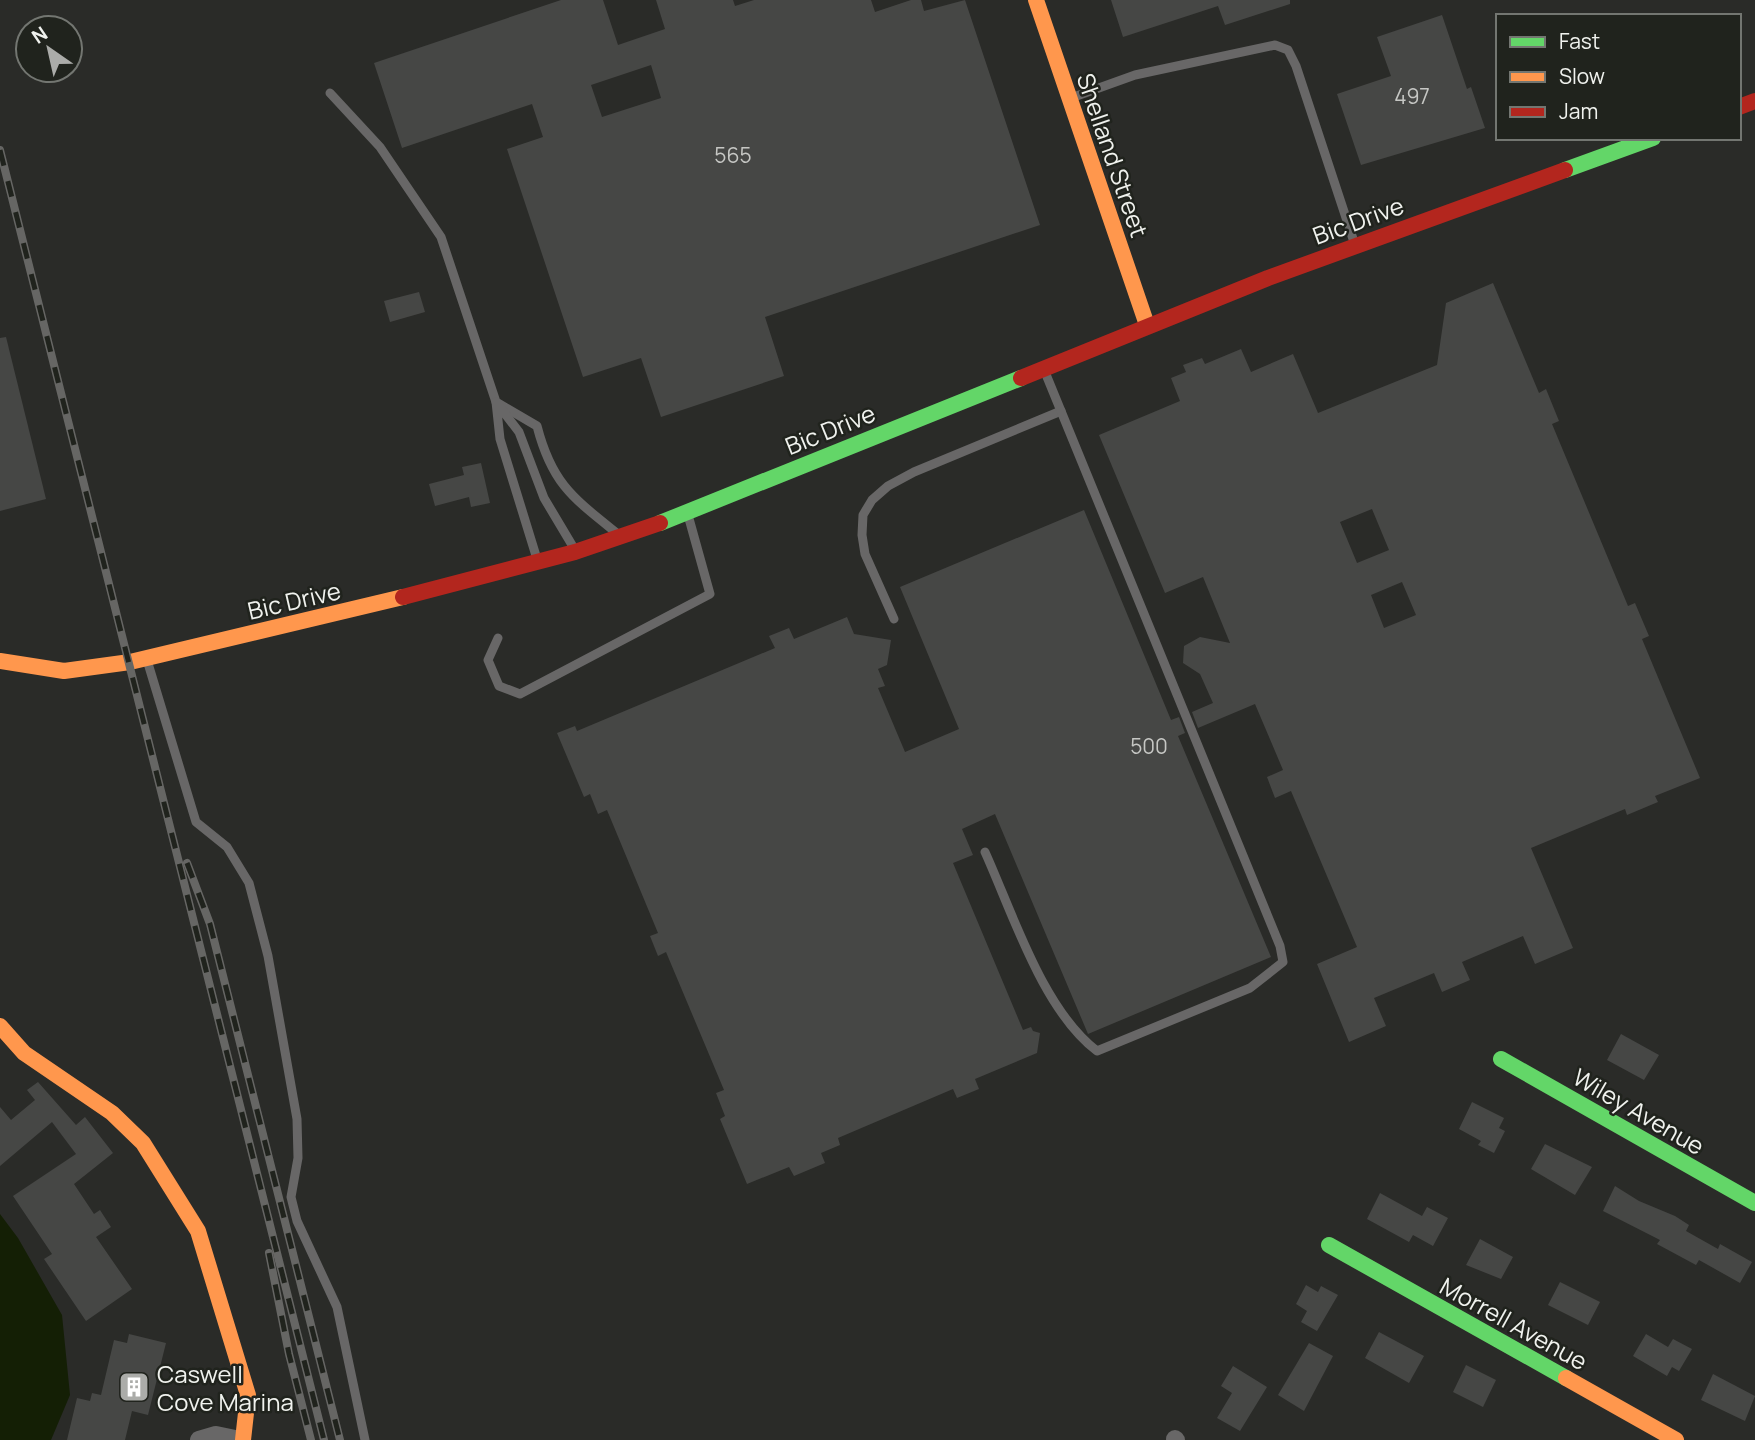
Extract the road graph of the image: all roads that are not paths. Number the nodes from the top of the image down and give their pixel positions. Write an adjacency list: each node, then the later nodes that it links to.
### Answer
1 (1036, 0): 3 (street, Shelland Street)
2 (330, 93): 8 (lane)
3 (1070, 99): 5 (lane); 6 (street, Shelland Street)
4 (1647, 140): 5 (street, Bic Drive)
5 (1355, 246): 6 (street, Bic Drive)
6 (1147, 325): 7 (street, Bic Drive)
7 (1042, 367): 9 (lane); 10 (street, Bic Drive)
8 (496, 402): 11 (lane); 12 (lane); 13 (lane)
9 (1060, 411): 14 (lane); 18 (lane)
10 (688, 513): 11 (street, Bic Drive); 15 (lane)
11 (622, 537): 12 (street, Bic Drive)
12 (575, 552): 13 (street, Bic Drive)
13 (538, 562): 16 (street, Bic Drive)
14 (894, 619)
15 (498, 638)
16 (147, 658): 17 (street, Bic Drive); 25 (lane)
17 (0, 661)
18 (985, 852)
19 (0, 1026): 24 (street)
20 (1501, 1059): 21 (street, Wiley Avenue)
21 (1755, 1203)
22 (1329, 1245): 26 (street, Morrell Avenue)
23 (199, 1440): 24 (street)
24 (242, 1440)
25 (365, 1440)
26 (1676, 1440)

